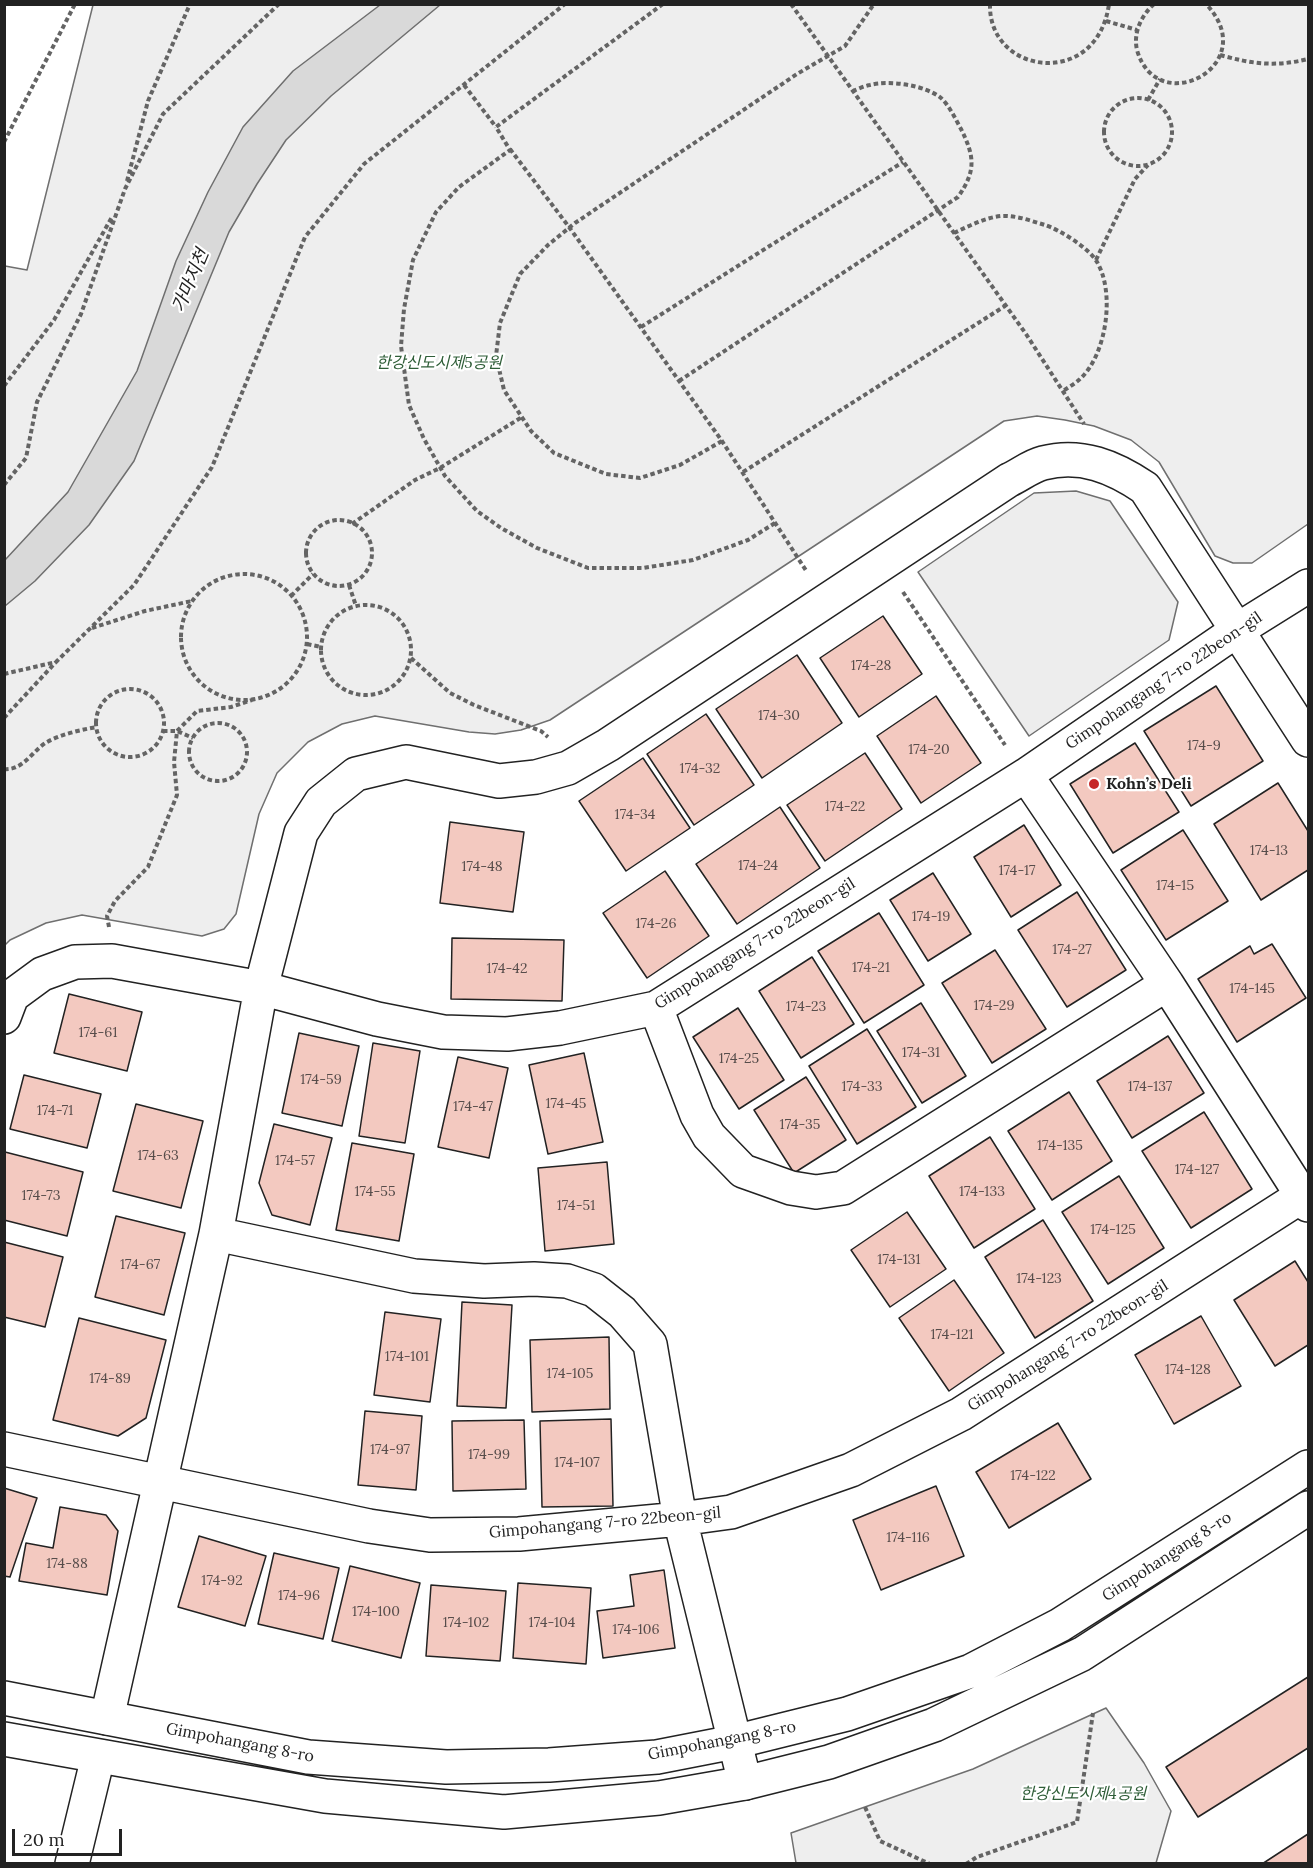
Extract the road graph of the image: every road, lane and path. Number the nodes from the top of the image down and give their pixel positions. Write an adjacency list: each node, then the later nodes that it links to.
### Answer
1 (75, 4): 22 (path)
2 (190, 4): 26 (path)
3 (279, 4): 26 (path)
4 (565, 4): 18 (path)
5 (663, 4): 21 (path)
6 (791, 4): 15 (path)
7 (874, 4): 15 (path)
8 (990, 4): 12 (path)
9 (1109, 4): 12 (path)
10 (1154, 4): 13 (path)
11 (1206, 4): 14 (path)
12 (1106, 21): 13 (path)
13 (1137, 30): 17 (path)
14 (1220, 55): 16 (path); 17 (path)
15 (828, 56): 19 (path); 29 (path)
16 (1308, 59)
17 (1160, 79): 20 (path)
18 (464, 85): 21 (path); 53 (path)
19 (853, 91): 24 (path); 28 (path)
20 (1148, 100): 25 (path); 25 (path)
21 (496, 127): 23 (path)
22 (4, 142)
23 (510, 150): 29 (path); 40 (path)
24 (903, 162): 28 (path); 33 (path)
25 (1148, 164): 31 (path)
26 (125, 189): 27 (path)
27 (118, 207): 35 (path); 42 (path)
28 (938, 211): 30 (path); 34 (path)
29 (569, 227): 33 (path); 37 (path)
30 (954, 233): 31 (path); 32 (path)
31 (1096, 260): 36 (path)
32 (1005, 306): 36 (path); 41 (path)
33 (641, 327): 34 (path)
34 (679, 381): 39 (path)
35 (4, 386)
36 (1063, 392): 38 (path)
37 (522, 417): 39 (path); 40 (path)
38 (1085, 425)
39 (722, 441): 41 (path)
40 (440, 468): 43 (path); 44 (path)
41 (743, 472): 43 (path)
42 (4, 485)
43 (775, 523): 45 (path)
44 (352, 524): 46 (path); 47 (path)
45 (807, 573)
46 (314, 574): 47 (path); 50 (path)
47 (349, 585): 52 (path)
48 (1308, 586): 54 (street, Gimpohangang 7-ro 22beon-gil)
49 (903, 591): 68 (path)
50 (291, 596): 51 (path); 55 (path)
51 (193, 601): 53 (path); 60 (path)
52 (356, 606): 56 (path); 57 (path)
53 (90, 629): 58 (path)
54 (1239, 630): 66 (street); 70 (street, Gimpohangang 7-ro 22beon-gil); 73 (street)
55 (306, 644): 56 (path); 60 (path)
56 (321, 647): 57 (path)
57 (410, 658): 67 (path)
58 (56, 662): 59 (path); 61 (path)
59 (4, 674)
60 (258, 699): 64 (path)
61 (4, 718)
62 (97, 727): 63 (path); 63 (path); 69 (path)
63 (164, 731): 64 (path)
64 (177, 731): 65 (path); 71 (path)
65 (193, 738): 65 (path)
66 (1308, 740)
67 (556, 745)
68 (1008, 749)
69 (4, 769)
70 (1026, 775): 72 (street); 74 (street, Gimpohangang 7-ro 22beon-gil)
71 (109, 927)
72 (1167, 984): 74 (street); 76 (street)
73 (261, 988): 74 (street, Gimpohangang 7-ro 22beon-gil); 75 (street, Gimpohangang 7-ro 22beon-gil); 77 (street)
74 (656, 1008)
75 (4, 1017)
76 (1307, 1198): 82 (street, Gimpohangang 7-ro 22beon-gil)
77 (216, 1234): 80 (street); 82 (street)
78 (4, 1449): 80 (street, Gimpohangang 7-ro 22beon-gil)
79 (1308, 1467): 87 (street, Gimpohangang 8-ro)
80 (160, 1480): 82 (street, Gimpohangang 7-ro 22beon-gil); 85 (street)
81 (1308, 1508): 89 (street)
82 (680, 1520): 87 (street)
83 (4, 1698): 85 (street, Gimpohangang 8-ro)
84 (1093, 1713): 93 (path)
85 (107, 1718): 87 (street, Gimpohangang 8-ro)
86 (4, 1739): 88 (street)
87 (734, 1742): 89 (street)
88 (98, 1757): 89 (street); 91 (street)
89 (745, 1783)
90 (865, 1807): 92 (path)
91 (72, 1863)
92 (930, 1863)
93 (966, 1863)

